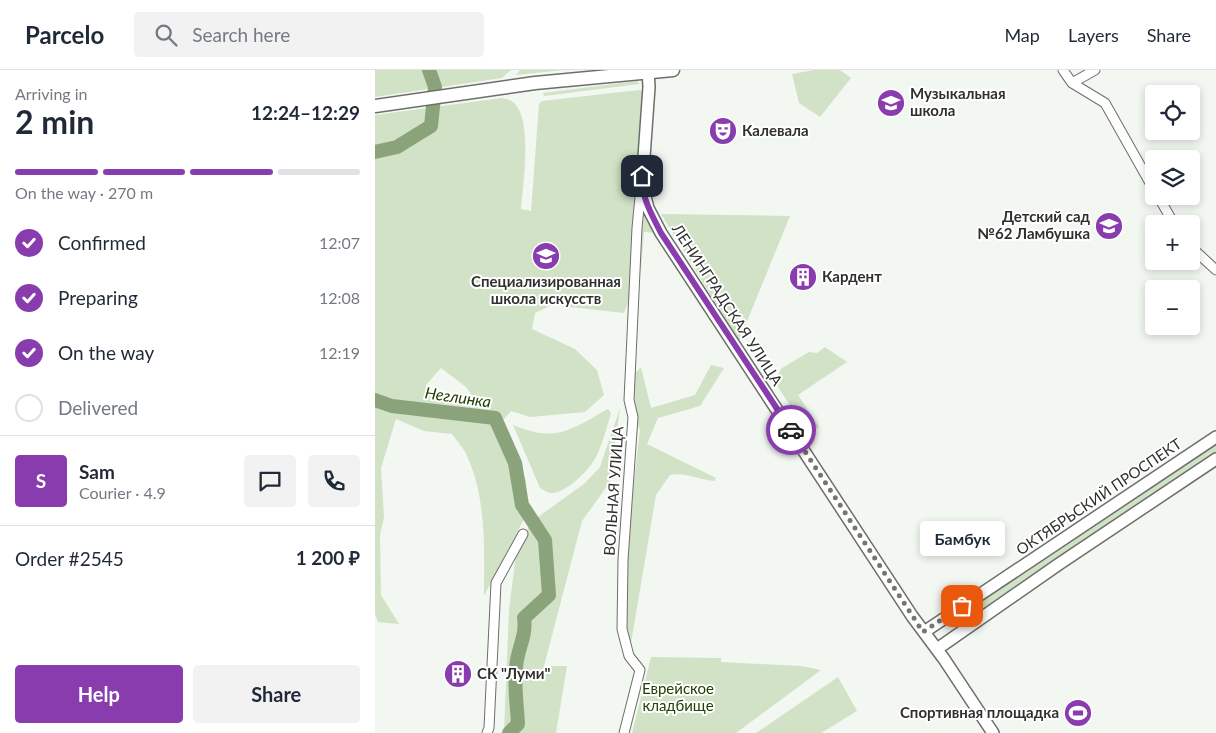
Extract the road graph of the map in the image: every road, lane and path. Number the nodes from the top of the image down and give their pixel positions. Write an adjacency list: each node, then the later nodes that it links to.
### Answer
1 (648, 70): 2 (main road); 6 (main road); 8 (main road, ЛЕНИНГРАДСКАЯ УЛИЦА)
2 (673, 70)
3 (1063, 70): 5 (street)
4 (1095, 70): 5 (street)
5 (1072, 84): 7 (street)
6 (375, 106)
7 (1145, 174)
8 (642, 185): 14 (main road, ЛЕНИНГРАДСКАЯ УЛИЦА); 17 (street, ВОЛЬНАЯ УЛИЦА)
9 (1200, 255): 10 (street)
10 (1216, 270)
11 (1216, 437): 14 (main road, ОКТЯБРЬСКИЙ ПРОСПЕКТ)
12 (1216, 459): 15 (main road)
13 (523, 534): 16 (street)
14 (923, 632): 15 (main road, ЛЕНИНГРАДСКАЯ УЛИЦА)
15 (937, 650): 18 (main road, ЛЕНИНГРАДСКАЯ УЛИЦА)
16 (487, 733)
17 (624, 733)
18 (993, 733)

